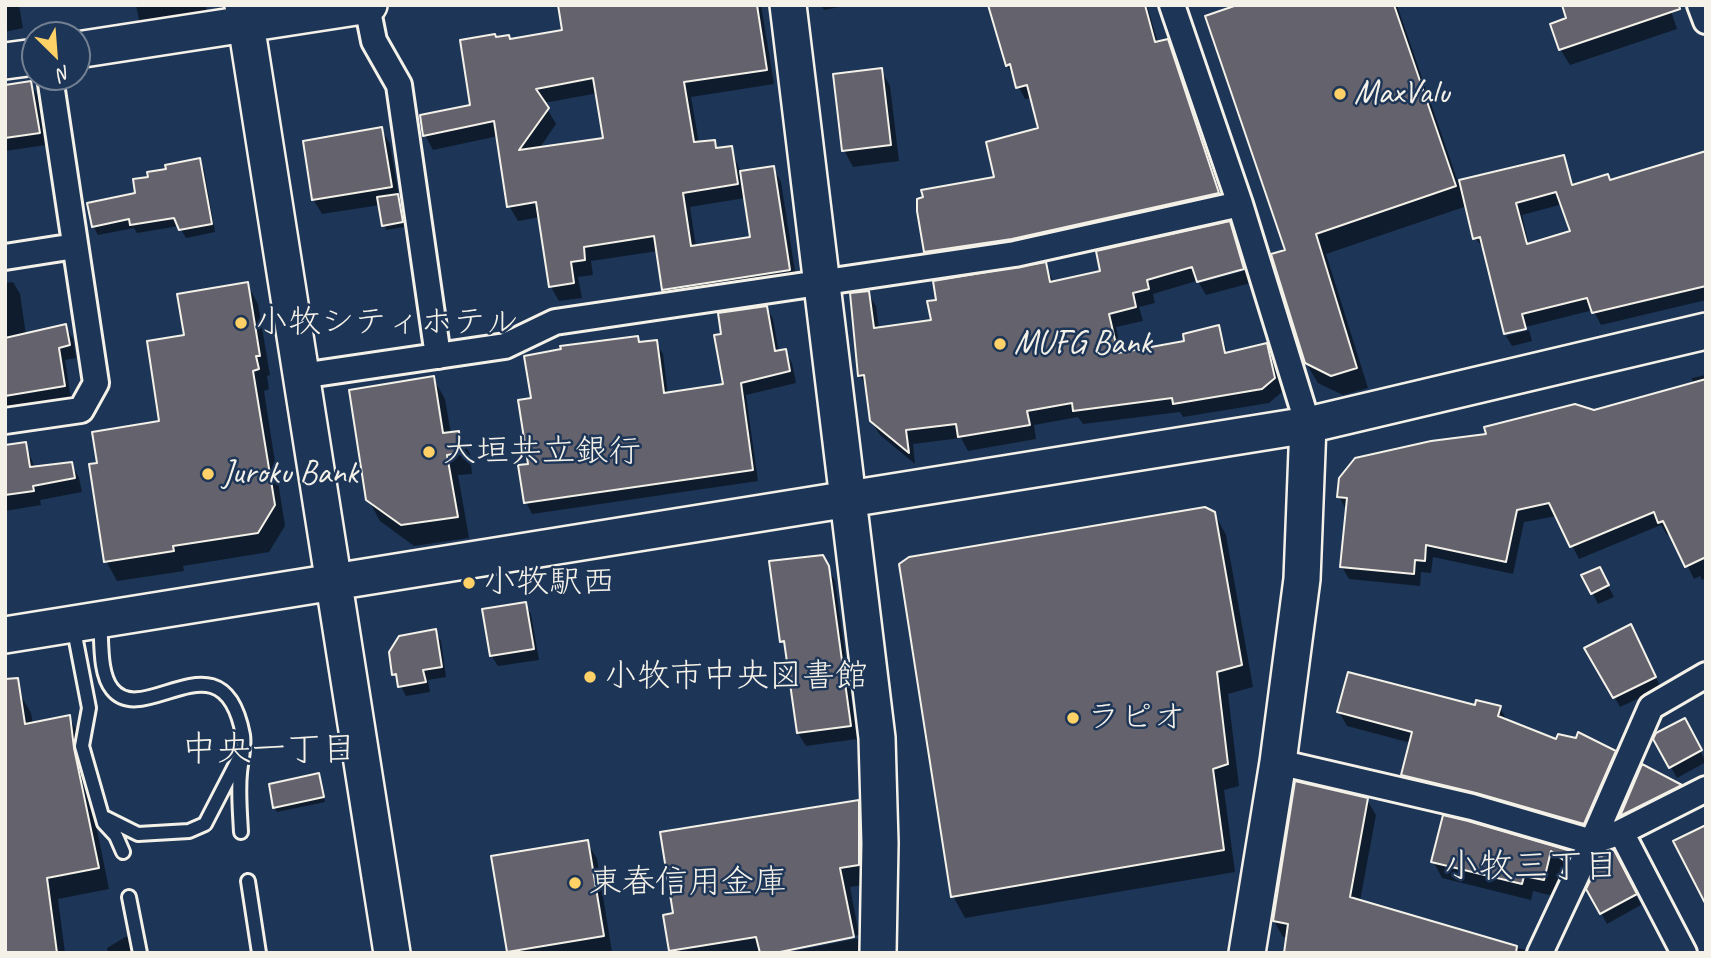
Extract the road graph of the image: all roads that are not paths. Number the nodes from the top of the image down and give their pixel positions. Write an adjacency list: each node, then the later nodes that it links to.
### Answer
1 (368, 5): 5 (street); 14 (street)
2 (788, 5): 12 (street)
3 (1172, 5): 9 (street)
4 (1700, 5): 6 (street)
5 (244, 15): 7 (street); 15 (street)
6 (1706, 22)
7 (91, 47)
8 (52, 91): 10 (street)
9 (1240, 204): 12 (street); 17 (street)
10 (75, 246): 11 (street); 16 (street)
11 (5, 257)
12 (822, 283): 14 (street); 18 (street)
13 (1706, 331): 17 (street)
14 (438, 356): 15 (street)
15 (301, 376): 19 (street)
16 (5, 421)
17 (1308, 425): 18 (street); 24 (street)
18 (848, 500): 19 (street); 36 (street)
19 (333, 582): 20 (street); 35 (street)
20 (86, 622): 21 (street); 23 (lane); 26 (lane)
21 (5, 635)
22 (1706, 675): 29 (street)
23 (242, 753): 26 (lane); 27 (lane)
24 (1278, 762): 29 (street); 37 (street)
25 (1706, 789): 28 (street)
26 (101, 815): 30 (lane)
27 (241, 832)
28 (1621, 832): 29 (street); 39 (street)
29 (1592, 842): 38 (street)
30 (123, 852)
31 (248, 881): 34 (lane)
32 (130, 897): 33 (lane)
33 (140, 953)
34 (259, 953)
35 (392, 953)
36 (878, 953)
37 (1247, 953)
38 (1540, 953)
39 (1684, 953)

